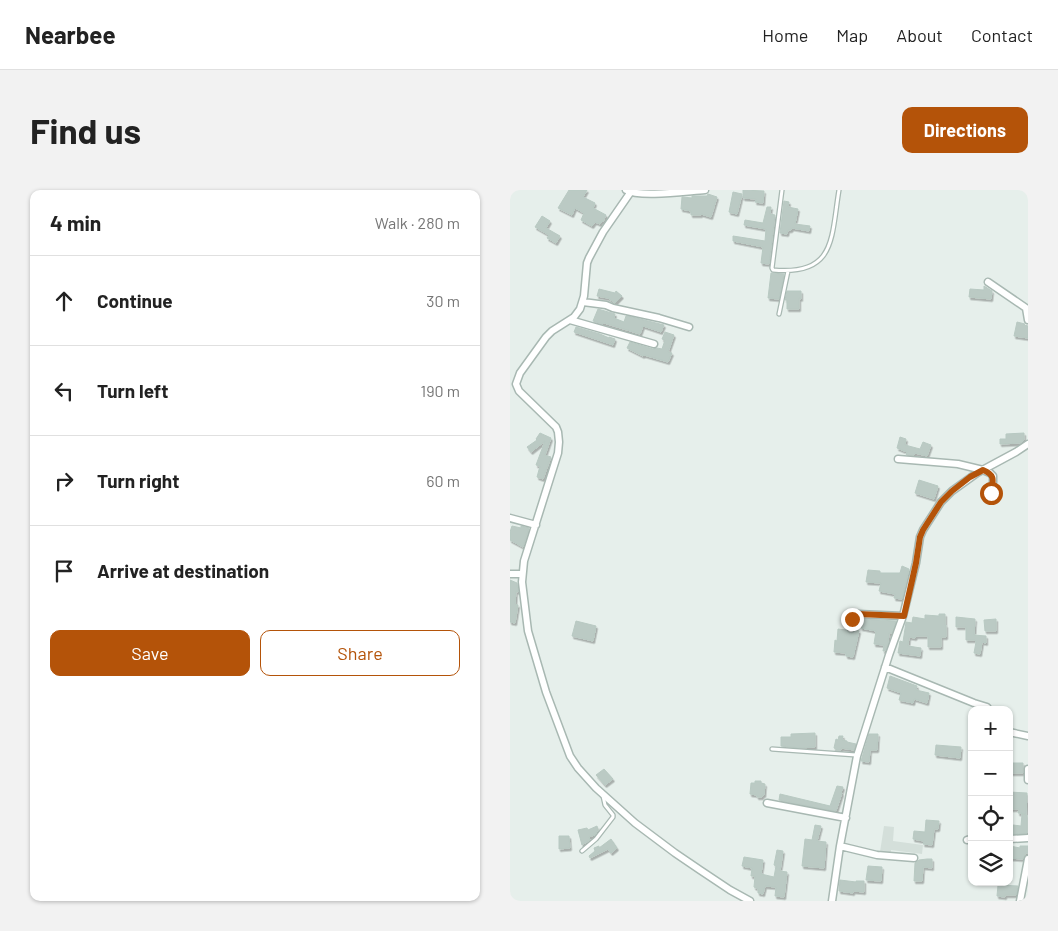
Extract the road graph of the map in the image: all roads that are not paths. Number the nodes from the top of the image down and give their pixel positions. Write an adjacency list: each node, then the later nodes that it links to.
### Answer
1 (705, 190): 4 (street)
2 (782, 190): 5 (lane)
3 (839, 190): 5 (lane)
4 (628, 191): 7 (street)
5 (788, 271): 8 (lane)
6 (988, 282): 10 (street)
7 (583, 302): 9 (street); 11 (street)
8 (779, 314)
9 (570, 320): 12 (street); 18 (street)
10 (1028, 320)
11 (689, 327)
12 (654, 344)
13 (1028, 444): 15 (street)
14 (898, 459): 15 (street)
15 (983, 470): 16 (street); 21 (street)
16 (991, 493)
17 (510, 518): 18 (street)
18 (536, 525): 20 (street)
19 (510, 574): 20 (street)
20 (522, 574): 31 (street)
21 (904, 616): 22 (street); 23 (street)
22 (851, 629)
23 (885, 667): 24 (street); 28 (street)
24 (984, 706)
25 (1013, 733): 26 (street)
26 (1028, 736)
27 (772, 749): 28 (lane)
28 (857, 756): 33 (street)
29 (1028, 768): 30 (street)
30 (1028, 780)
31 (603, 795): 37 (lane); 40 (street)
32 (767, 803): 33 (street)
33 (846, 818): 36 (street)
34 (1028, 838): 35 (street)
35 (1013, 839)
36 (840, 846): 38 (street); 41 (street)
37 (582, 851)
38 (914, 858)
39 (1028, 858): 42 (street)
40 (750, 901)
41 (832, 901)
42 (1020, 901)

